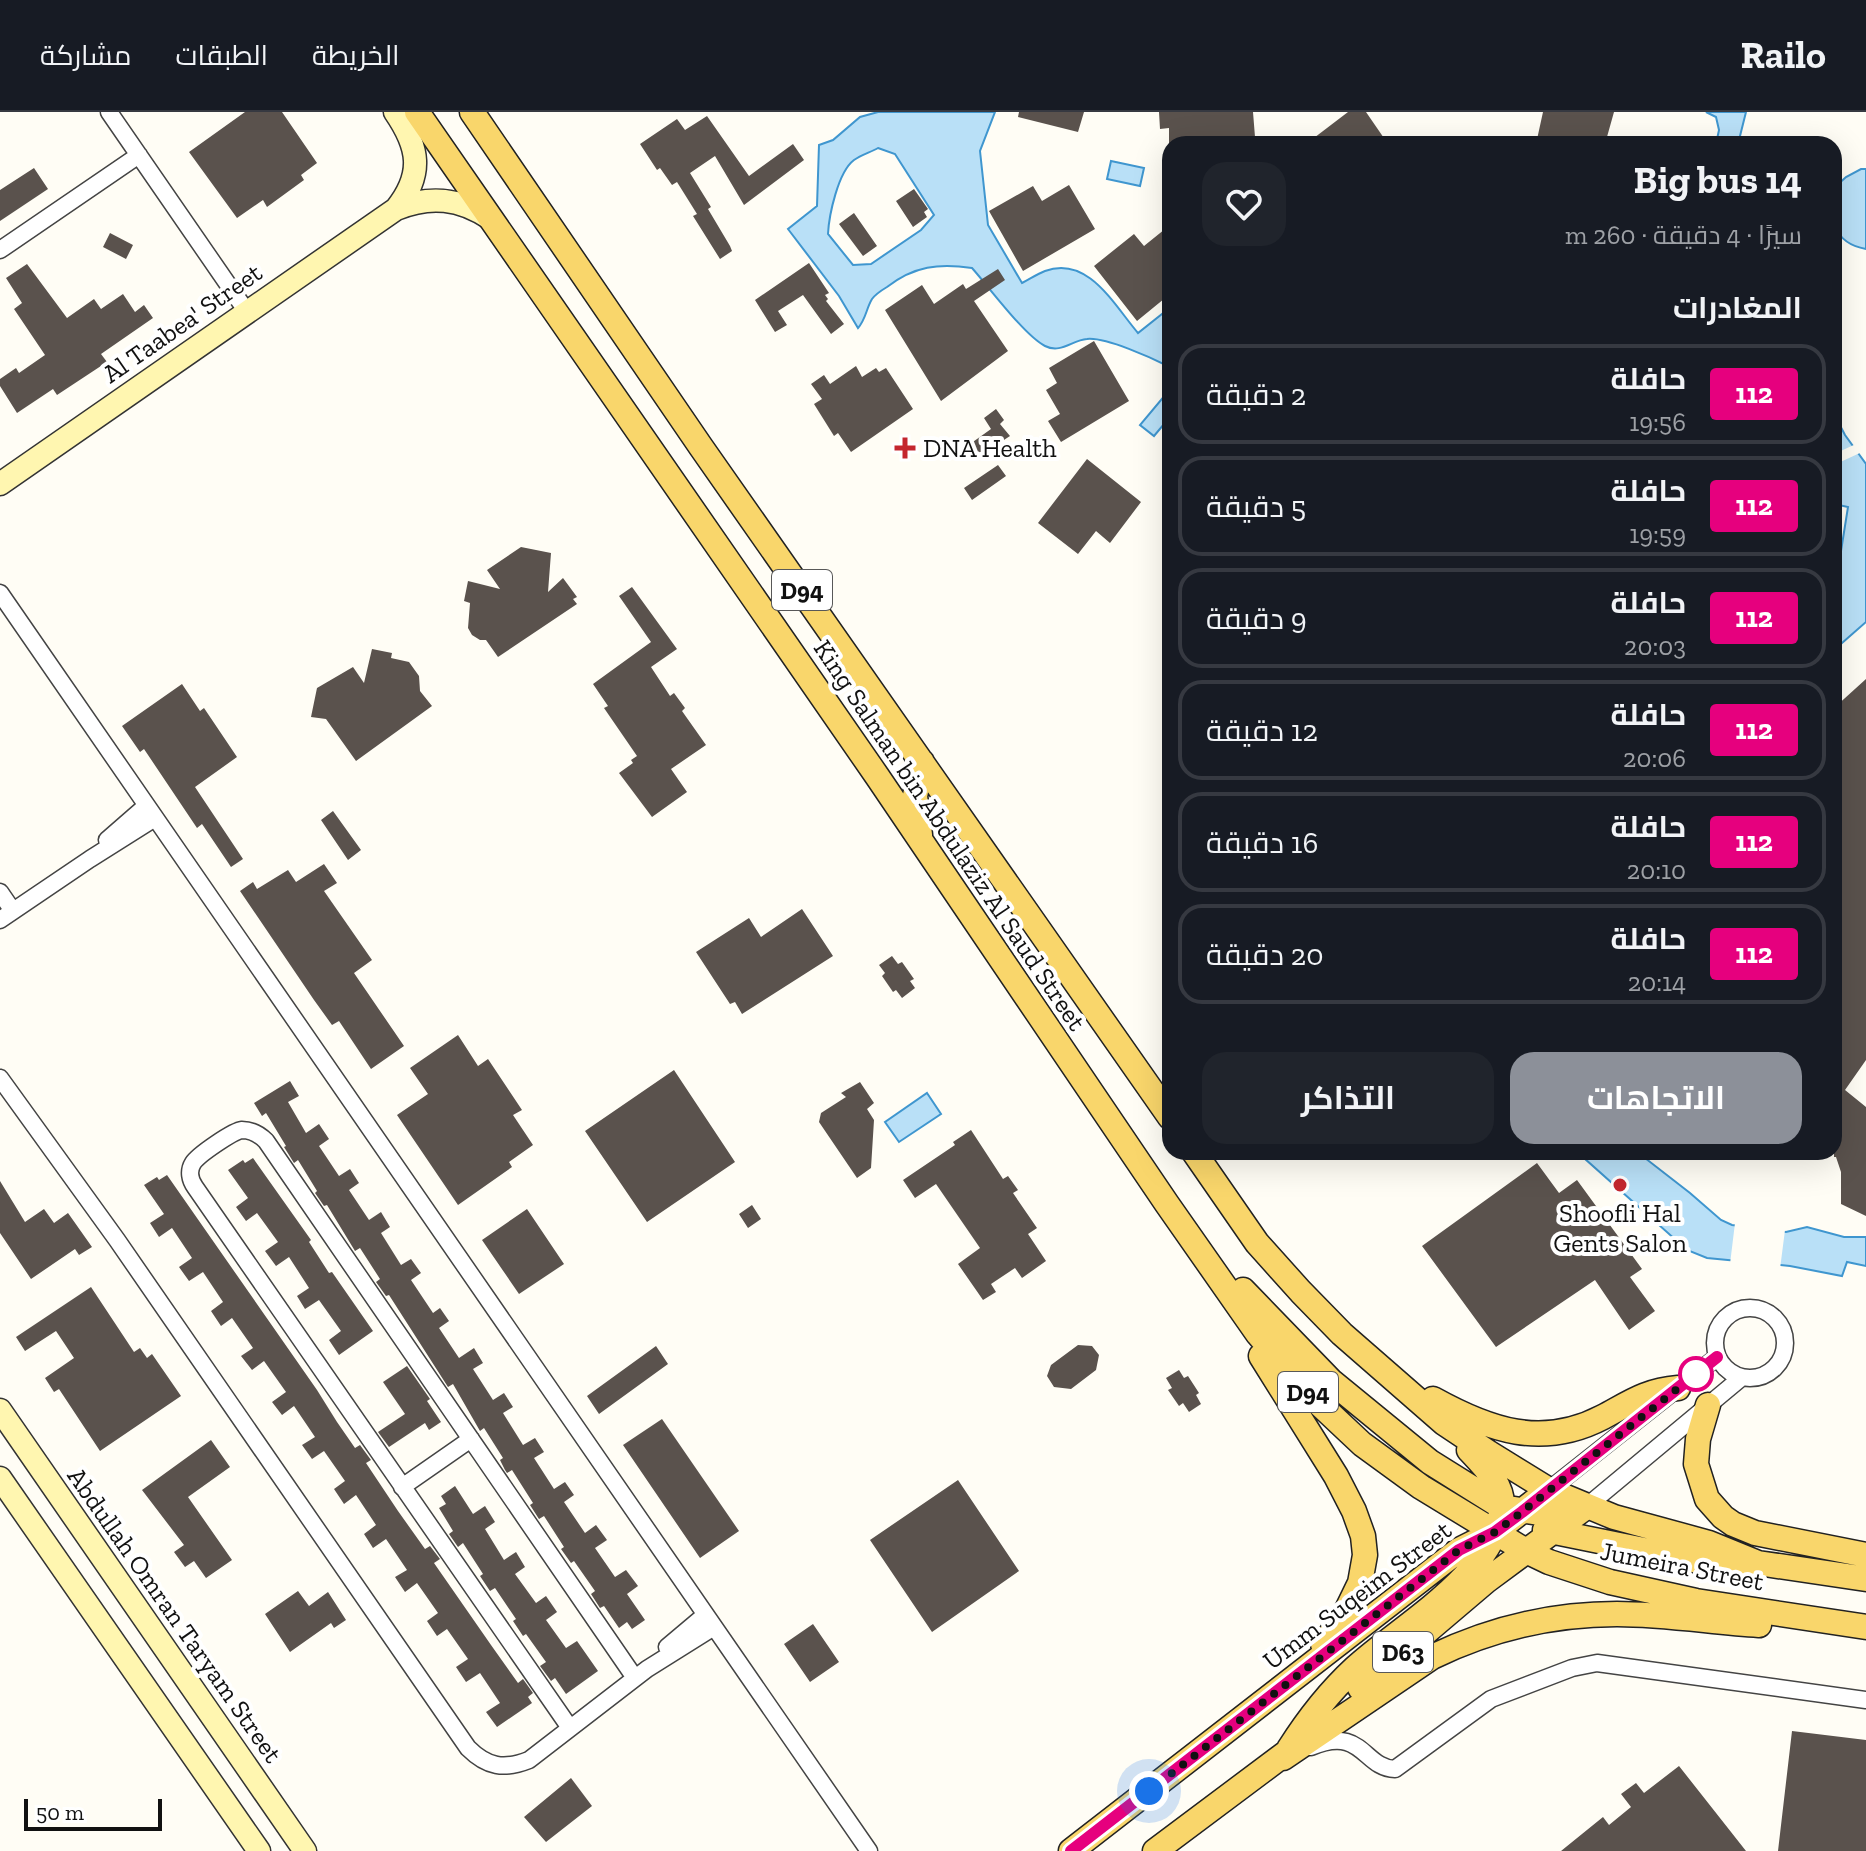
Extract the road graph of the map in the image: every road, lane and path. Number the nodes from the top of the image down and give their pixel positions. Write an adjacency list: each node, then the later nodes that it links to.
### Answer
1 (109, 112): 5 (street)
2 (395, 112): 6 (street, Al Taabea' Street)
3 (417, 112): 7 (main road, King Salman bin Abdulaziz Al Saud Street / D94)
4 (472, 112): 12 (main road, King Salman bin Abdulaziz Al Saud Street / D94)
5 (139, 155): 8 (street); 9 (street)
6 (396, 209): 7 (street, Al Taabea' Street); 9 (street, Al Taabea' Street)
7 (492, 220): 14 (main road, King Salman bin Abdulaziz Al Saud Street / D94)
8 (0, 250)
9 (247, 312): 10 (street, Al Taabea' Street)
10 (0, 484)
11 (1, 596): 13 (street)
12 (922, 762): 14 (main road); 18 (main road, King Salman bin Abdulaziz Al Saud Street / D94)
13 (151, 812): 16 (street); 42 (street)
14 (925, 849): 20 (main road, King Salman bin Abdulaziz Al Saud Street / D94)
15 (0, 892): 16 (street)
16 (7, 916)
17 (0, 1078): 47 (street)
18 (1162, 1106)
19 (1200, 1160): 22 (main road, D94)
20 (1167, 1204): 33 (main road); 35 (main road, King Salman bin Abdulaziz Al Saud Street / D94); 45 (main road)
21 (1717, 1357): 23 (street); 23 (street); 24 (street)
22 (1386, 1373): 24 (main road); 27 (main road, D94)
23 (1741, 1378): 25 (street)
24 (1678, 1388): 31 (street)
25 (1708, 1405): 32 (street); 38 (main road)
26 (0, 1410): 50 (street, Abdullah Omran Taryam Street)
27 (1444, 1423): 31 (main road, D94); 33 (main road)
28 (471, 1439): 30 (street); 30 (street); 44 (street)
29 (0, 1478): 49 (street)
30 (402, 1487): 47 (street)
31 (1549, 1490): 32 (main road, Jumeira Street / D94); 33 (main road)
32 (1586, 1507): 33 (main road); 34 (main road, D63); 39 (main road, Jumeira Street / D94)
33 (1512, 1510): 35 (main road)
34 (1556, 1531): 35 (main road); 36 (main road); 37 (main road, D63)
35 (1495, 1532): 37 (main road, Jumeira Street / D94); 45 (main road, Umm Suqeim Street / D63); 48 (main road)
36 (1605, 1544): 39 (main road); 40 (main road)
37 (1526, 1551): 40 (main road, Jumeira Street / D94); 48 (main road, D63)
38 (1866, 1555)
39 (1758, 1563): 41 (main road, Jumeira Street / D94)
40 (1596, 1578): 43 (main road, Jumeira Street / D94)
41 (1866, 1579)
42 (710, 1621): 44 (street); 51 (street)
43 (1866, 1629): 48 (main road)
44 (641, 1673): 47 (street)
45 (1300, 1674): 52 (main road, Umm Suqeim Street / D63)
46 (1866, 1700): 48 (street)
47 (570, 1728)
48 (1283, 1758): 53 (main road, D63)
49 (259, 1851)
50 (305, 1851)
51 (869, 1851)
52 (1071, 1851)
53 (1155, 1851)

